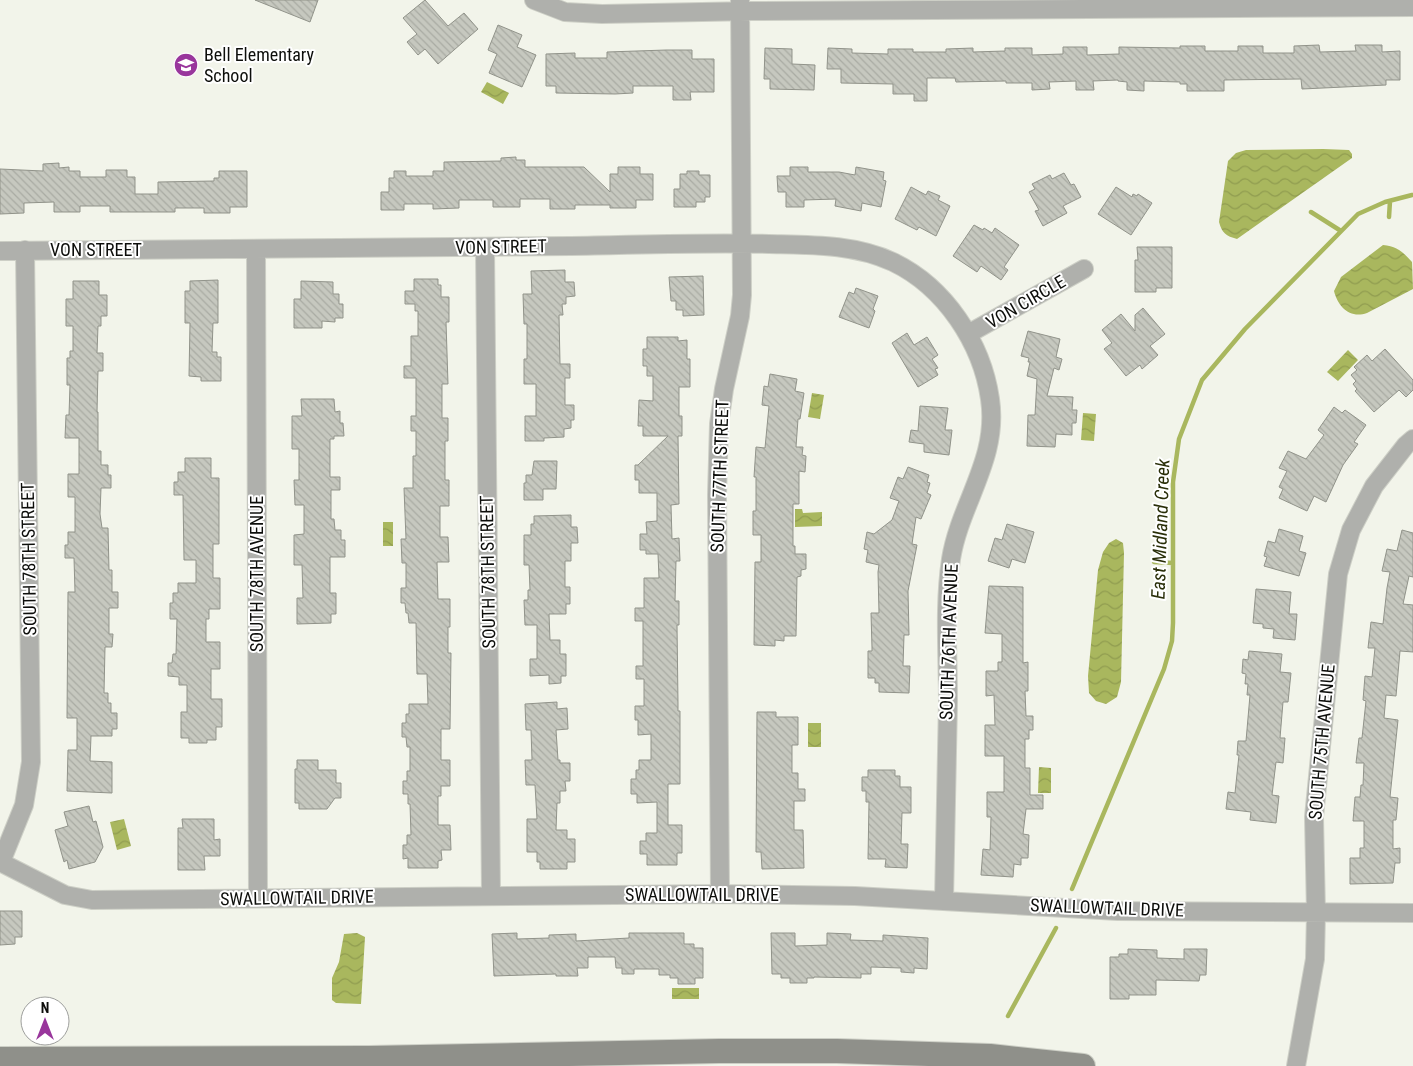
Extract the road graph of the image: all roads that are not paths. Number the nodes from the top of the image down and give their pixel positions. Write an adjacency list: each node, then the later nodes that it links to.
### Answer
1 (534, 0): 2 (street)
2 (740, 6): 3 (street); 4 (street, SOUTH 77TH STREET)
3 (1413, 7)
4 (741, 243): 5 (street, VON STREET); 10 (street, VON STREET); 13 (street, SOUTH 77TH STREET)
5 (485, 247): 6 (street, VON STREET); 14 (street, SOUTH 78TH STREET)
6 (256, 249): 7 (street, VON STREET); 15 (street, SOUTH 78TH AVENUE)
7 (25, 250): 8 (street, VON STREET); 12 (street, SOUTH 78TH STREET)
8 (0, 251)
9 (1084, 269): 10 (street, VON CIRCLE)
10 (968, 334): 16 (street, SOUTH 76TH AVENUE)
11 (1413, 439): 17 (street, SOUTH 75TH AVENUE)
12 (1, 862): 15 (street, SWALLOWTAIL DRIVE)
13 (720, 894): 14 (street, SWALLOWTAIL DRIVE); 16 (street, SWALLOWTAIL DRIVE)
14 (491, 896): 15 (street, SWALLOWTAIL DRIVE)
15 (258, 898)
16 (944, 900): 17 (street, SWALLOWTAIL DRIVE)
17 (1316, 913): 18 (street, SWALLOWTAIL DRIVE); 21 (street, SOUTH 75TH AVENUE)
18 (1413, 913)
19 (0, 1059): 20 (street)
20 (1083, 1066)
21 (1296, 1066)

